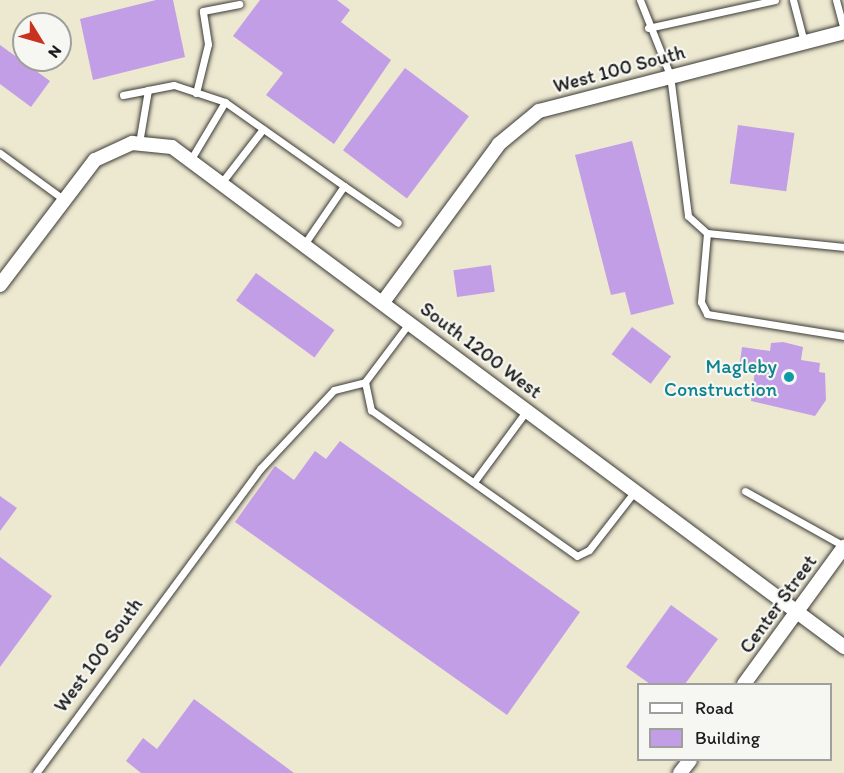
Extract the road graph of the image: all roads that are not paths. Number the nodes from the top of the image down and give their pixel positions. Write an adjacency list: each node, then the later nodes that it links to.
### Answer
1 (640, 0): 6 (lane)
2 (775, 0): 6 (lane)
3 (793, 0): 8 (lane)
4 (836, 0): 7 (lane)
5 (239, 4): 11 (lane)
6 (648, 28): 9 (lane)
7 (844, 31): 8 (street, West 100 South)
8 (804, 42): 9 (street, West 100 South)
9 (670, 75): 22 (lane); 26 (street, West 100 South)
10 (148, 90): 11 (lane); 12 (lane); 15 (lane)
11 (196, 93): 13 (lane)
12 (123, 95)
13 (225, 102): 14 (lane); 17 (lane)
14 (263, 129): 18 (lane); 19 (lane)
15 (135, 143): 17 (street, South 1200 West); 20 (street)
16 (0, 153): 20 (lane)
17 (191, 159): 18 (street, South 1200 West)
18 (222, 182): 23 (street, South 1200 West)
19 (344, 186): 21 (lane); 23 (lane)
20 (63, 199): 25 (street)
21 (398, 223)
22 (707, 233): 24 (lane); 28 (lane)
23 (304, 243): 26 (street, South 1200 West)
24 (844, 247)
25 (0, 285)
26 (383, 302): 27 (street, South 1200 West)
27 (410, 322): 29 (lane); 30 (street, South 1200 West)
28 (844, 336)
29 (365, 382): 31 (lane); 38 (lane, West 100 South)
30 (527, 410): 31 (lane); 32 (street, South 1200 West)
31 (474, 482): 32 (lane)
32 (635, 490): 35 (street, South 1200 West)
33 (745, 491): 34 (lane)
34 (844, 546): 35 (street, Center Street)
35 (797, 611): 36 (street, South 1200 West); 37 (street, Center Street)
36 (844, 647)
37 (745, 683)
38 (36, 773)

